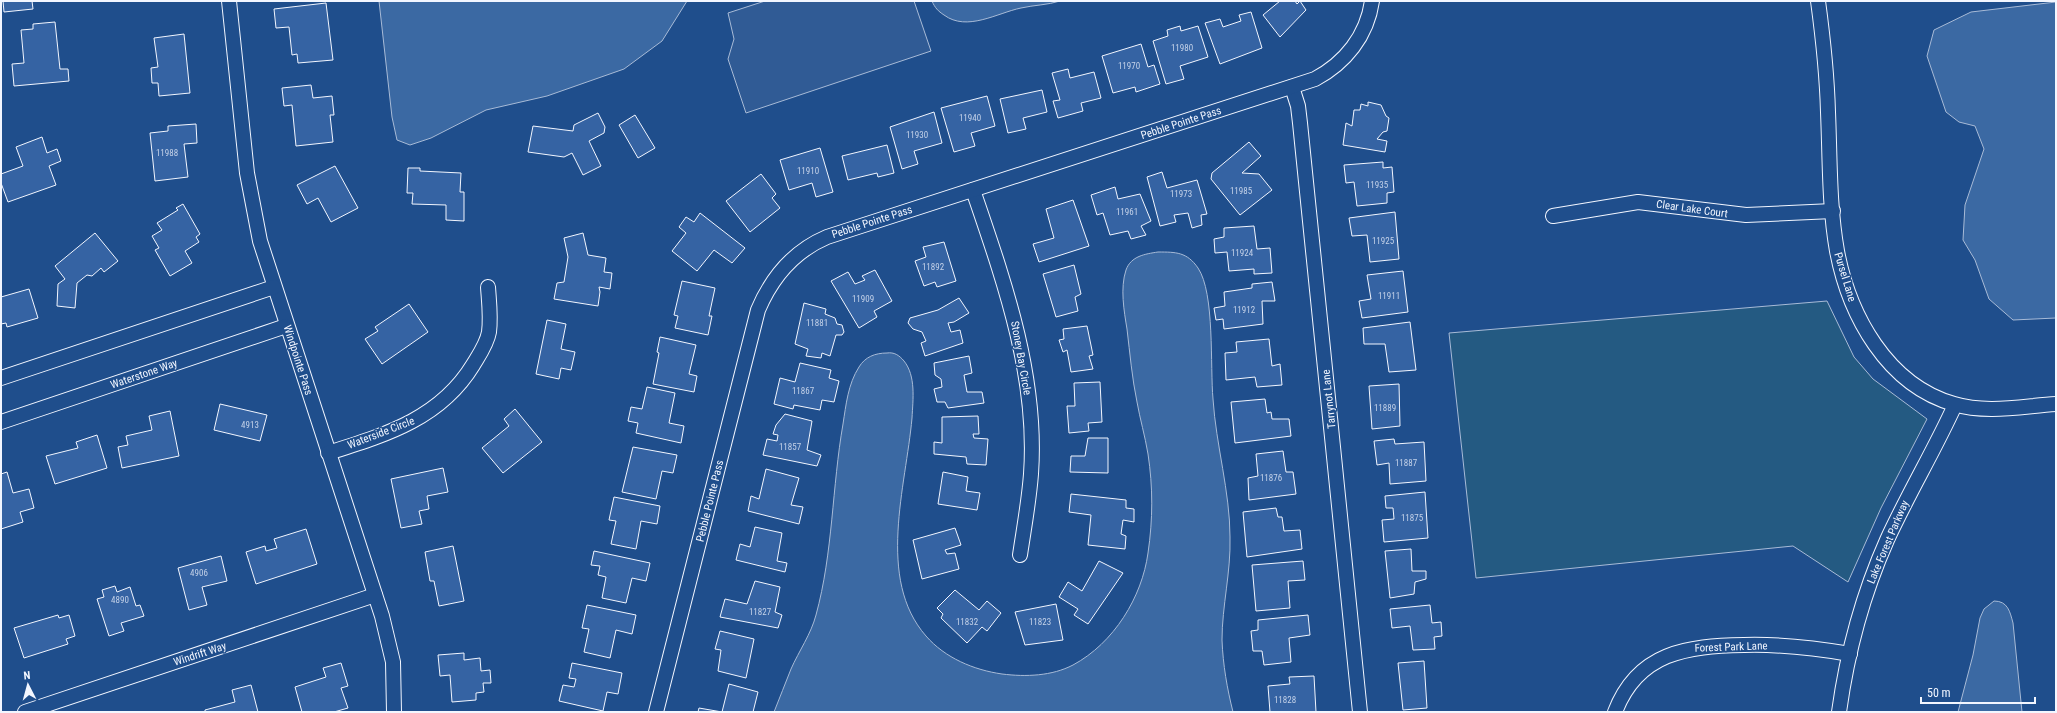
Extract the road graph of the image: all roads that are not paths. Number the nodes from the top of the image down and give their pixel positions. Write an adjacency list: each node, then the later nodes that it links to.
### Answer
1 (229, 1): 8 (street, Windpointe Pass)
2 (1372, 1): 4 (street, Pebble Pointe Pass)
3 (1818, 1): 6 (street, Pursel Lane)
4 (1292, 88): 5 (street, Pebble Pointe Pass); 22 (street, Tarrynot Lane)
5 (973, 190): 16 (street, Stoney Bay Circle); 21 (street, Pebble Pointe Pass)
6 (1833, 211): 7 (street, Clear Lake Court); 13 (street, Pursel Lane)
7 (1553, 216)
8 (274, 287): 10 (street, Windpointe Pass); 11 (street)
9 (488, 287): 15 (street, Waterside Circle)
10 (286, 326): 14 (street, Waterstone Way); 15 (street, Windpointe Pass)
11 (1, 378)
12 (2056, 404): 13 (street, Pursel Lane)
13 (1955, 405): 18 (street, Lake Forest Parkway)
14 (1, 422)
15 (328, 453): 17 (street, Windpointe Pass)
16 (1020, 555)
17 (375, 595): 19 (street, Windrift Way); 20 (street, Windpointe Pass)
18 (1850, 654): 23 (street, Forest Park Lane); 24 (street, Lake Forest Parkway)
19 (25, 712)
20 (394, 712)
21 (656, 712)
22 (1360, 712)
23 (1615, 712)
24 (1839, 712)

